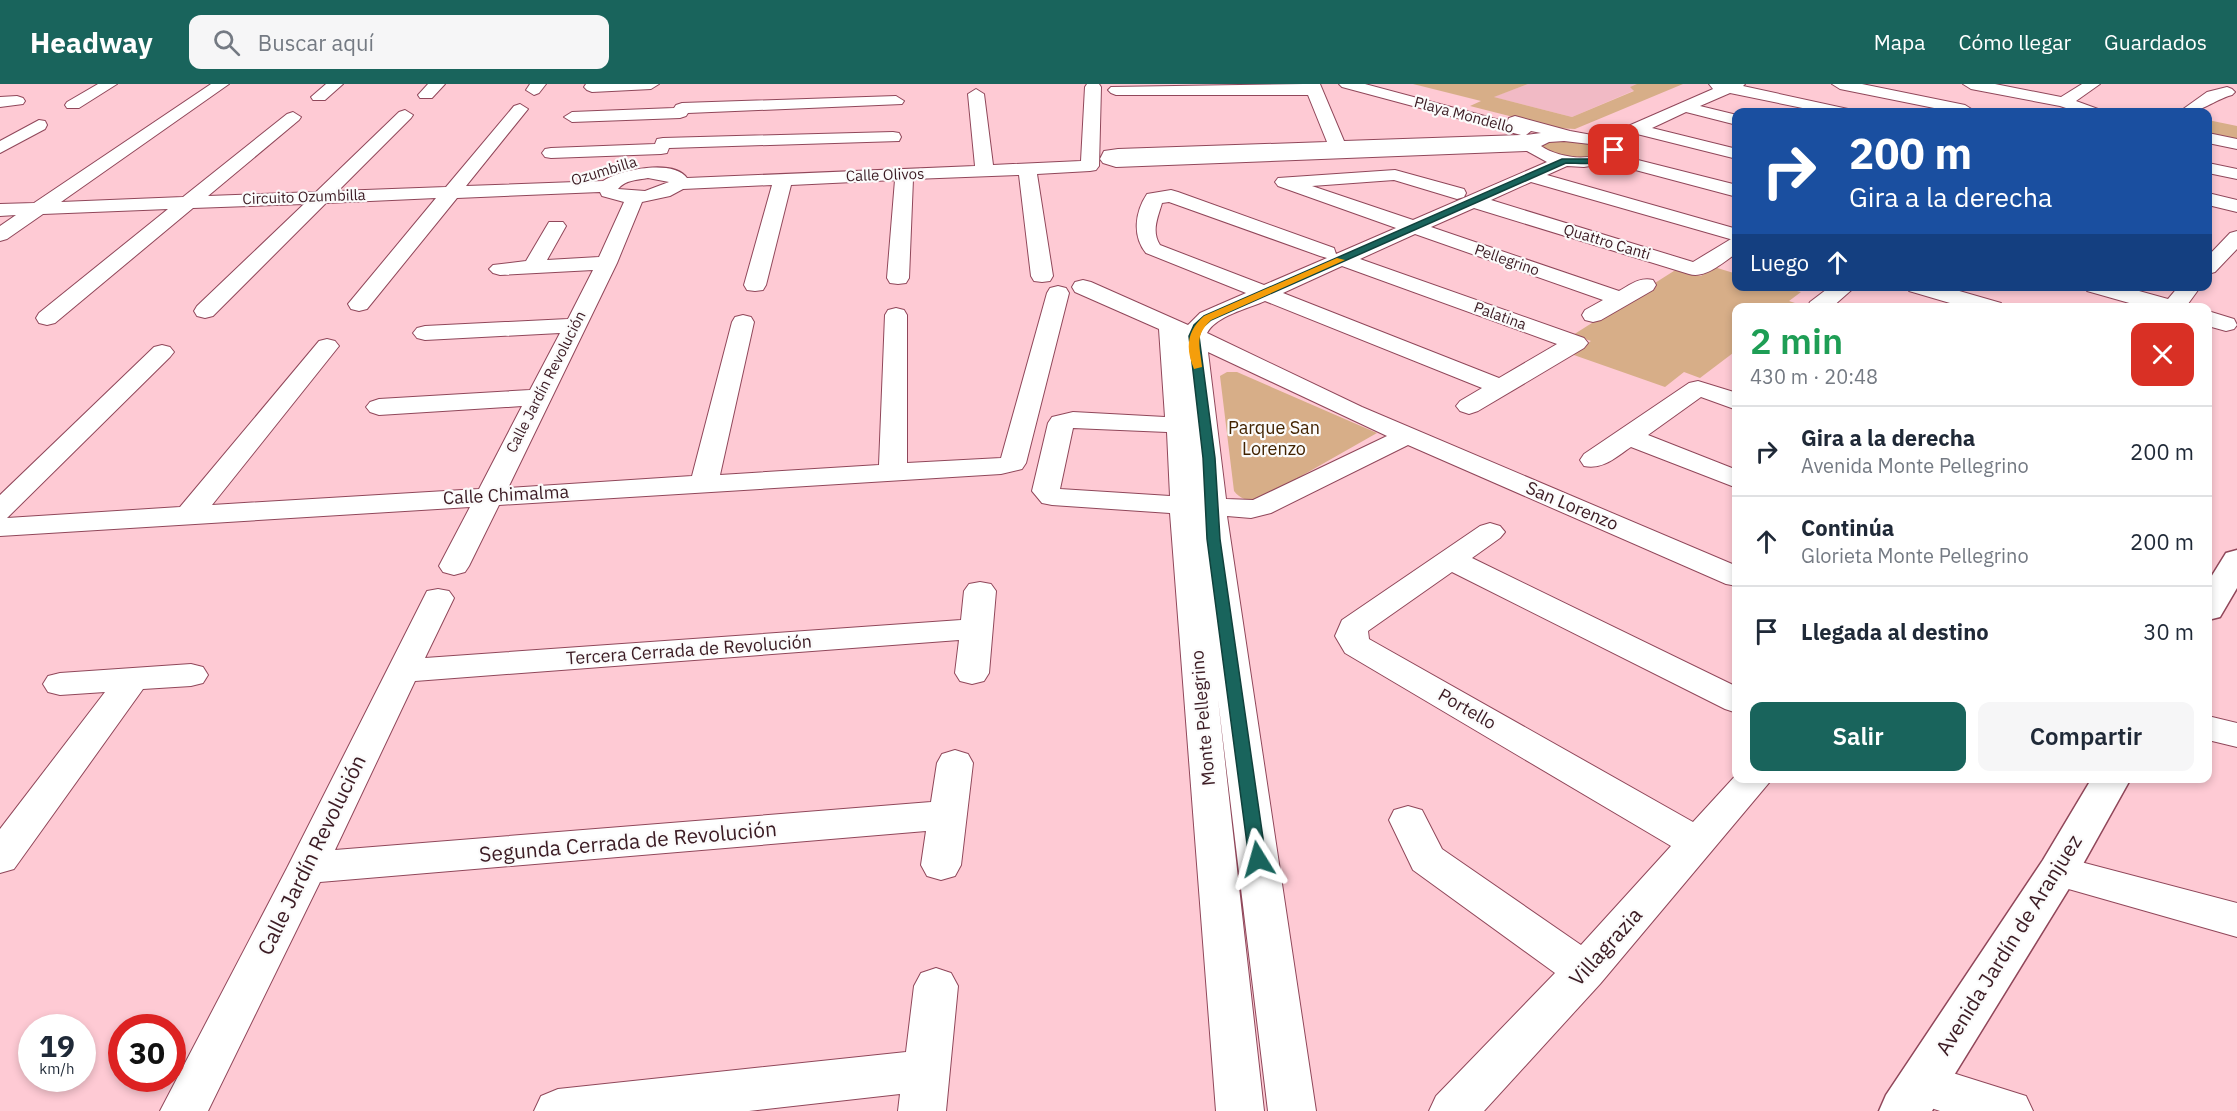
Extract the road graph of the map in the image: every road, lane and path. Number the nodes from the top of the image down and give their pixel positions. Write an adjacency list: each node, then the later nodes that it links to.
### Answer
1 (109, 84): 26 (street)
2 (221, 84): 71 (street)
3 (335, 84): 18 (street)
4 (651, 84): 12 (street)
5 (1347, 84): 19 (street, Playa Mondello)
6 (1371, 84): 19 (street, Playa Mondello)
7 (1711, 84): 11 (street); 42 (street)
8 (1840, 84): 29 (street)
9 (1971, 84): 25 (street)
10 (2092, 84): 25 (street)
11 (1733, 86): 27 (street); 28 (street)
12 (592, 87)
13 (1093, 87): 52 (street, Calle Olivos)
14 (1313, 87): 15 (street); 48 (street)
15 (1116, 90)
16 (689, 92): 34 (street)
17 (976, 94): 54 (street)
18 (319, 97)
19 (1408, 97): 42 (street, Playa Mondello); 46 (street, Playa Mondello)
20 (2228, 97): 32 (street)
21 (17, 101): 23 (street)
22 (896, 101): 34 (street)
23 (0, 102)
24 (1980, 102): 30 (street)
25 (2064, 102): 31 (street)
26 (73, 105)
27 (1685, 107): 38 (street); 40 (street)
28 (1825, 108)
29 (1949, 108)
30 (1969, 108)
31 (2081, 108)
32 (2193, 108)
33 (520, 109): 64 (street)
34 (681, 110): 37 (street); 47 (street)
35 (405, 115): 65 (street)
36 (293, 117): 69 (street)
37 (572, 117)
38 (1732, 119)
39 (39, 125): 45 (street)
40 (1637, 129): 49 (street); 51 (street)
41 (893, 137): 47 (street)
42 (1577, 137): 46 (street); 49 (street, Playa Mondello)
43 (2212, 139): 44 (street)
44 (2237, 144)
45 (0, 148)
46 (1545, 148): 48 (street); 49 (street); 58 (street); 67 (street)
47 (661, 149): 50 (street); 55 (street); 62 (street, Ozumbilla)
48 (1340, 150): 48 (street)
49 (1606, 150): 63 (street, Playa Mondello)
50 (551, 153)
51 (1732, 153)
52 (1027, 169): 54 (street, Calle Olivos); 119 (street, Calle Chimalma)
53 (2212, 169): 57 (street)
54 (985, 171): 56 (street, Calle Olivos)
55 (648, 173): 60 (street); 61 (street)
56 (904, 174): 59 (street, Calle Olivos); 85 (street)
57 (2237, 174)
58 (1529, 176): 67 (street); 77 (street)
59 (783, 179): 60 (street, Calle Olivos); 86 (street)
60 (679, 184): 66 (street)
61 (608, 186): 62 (street, Circuito Ozumbilla); 66 (street)
62 (550, 187): 64 (street, Circuito Ozumbilla)
63 (1732, 189)
64 (453, 191): 65 (street, Circuito Ozumbilla); 99 (street)
65 (322, 197): 69 (street, Circuito Ozumbilla); 100 (street)
66 (635, 197): 82 (street, Calle Jardín Revolución)
67 (1465, 197): 73 (street); 73 (street, Quattro Canti); 75 (street); 79 (street, Quattro Canti)
68 (2212, 200): 70 (street)
69 (189, 202): 71 (street, Circuito Ozumbilla); 103 (street)
70 (2237, 206)
71 (40, 208): 72 (street, Circuito Ozumbilla); 76 (street)
72 (0, 210)
73 (1394, 221): 75 (street, Pellegrino); 80 (street)
74 (556, 226): 83 (street)
75 (1414, 228): 80 (street); 94 (street, Pellegrino)
76 (0, 235)
77 (1732, 235)
78 (2230, 237): 81 (street)
79 (1732, 247)
80 (1334, 256): 89 (street); 89 (street); 110 (street, Palatina)
81 (2212, 262)
82 (607, 263): 83 (street); 105 (street, Calle Jardín Revolución)
83 (533, 267): 84 (street)
84 (500, 269)
85 (898, 278)
86 (755, 285)
87 (1645, 285): 94 (street)
88 (1083, 287): 106 (street, San Lorenzo)
89 (1258, 289): 106 (street); 110 (street)
90 (1839, 291): 95 (street)
91 (1934, 291): 96 (street)
92 (2114, 291): 97 (street)
93 (2187, 291): 98 (street)
94 (1620, 299): 102 (street)
95 (1823, 303)
96 (1976, 303)
97 (2158, 303)
98 (2176, 303)
99 (359, 304)
100 (204, 311)
101 (896, 315): 119 (street)
102 (1593, 315)
103 (47, 318)
104 (743, 322): 121 (street)
105 (575, 325): 107 (street); 111 (street, Calle Jardín Revolución)
106 (1182, 331): 115 (street, Monte Pellegrino); 116 (street, San Lorenzo); 123 (street, Monte Pellegrino)
107 (425, 333)
108 (327, 346): 125 (street)
109 (162, 352): 124 (street)
110 (1501, 387): 113 (street, Palatina)
111 (540, 397): 114 (street); 122 (street, Calle Jardín Revolución)
112 (1732, 400): 117 (street)
113 (1469, 406)
114 (379, 407)
115 (1178, 425): 123 (street, Monte Pellegrino); 123 (street)
116 (1407, 435): 123 (street); 130 (street, San Lorenzo)
117 (1628, 436): 118 (street); 120 (street)
118 (1594, 460)
119 (892, 472): 121 (street, Calle Chimalma)
120 (1732, 478)
121 (704, 483): 122 (street, Calle Chimalma)
122 (488, 496): 125 (street, Calle Chimalma); 134 (street, Calle Jardín Revolución)
123 (1197, 506): 159 (street, Monte Pellegrino); 160 (street, Monte Pellegrino)
124 (0, 511)
125 (188, 516): 126 (street, Calle Chimalma)
126 (0, 527)
127 (1490, 532): 128 (street, Portello)
128 (1451, 560): 139 (street); 147 (street, Portello)
129 (2237, 560): 132 (street)
130 (1732, 575)
131 (980, 591): 133 (street)
132 (2221, 598)
133 (976, 629): 134 (street, Tercera Cerrada de Revolución); 135 (street)
134 (402, 671): 150 (street, Calle Jardín Revolución)
135 (972, 673)
136 (191, 675): 137 (street)
137 (132, 680): 138 (street); 148 (street)
138 (60, 684)
139 (1732, 699)
140 (2212, 729): 141 (street)
141 (2237, 735)
142 (955, 763): 145 (street)
143 (1751, 783): 147 (street, Villagrazia)
144 (2109, 783): 151 (street, Avenida Jardín de Aranjuez)
145 (948, 815): 149 (street); 150 (street, Segunda Cerrada de Revolución)
146 (1408, 820): 153 (street)
147 (1697, 843): 153 (street, Villagrazia)
148 (0, 858)
149 (941, 865)
150 (307, 868): 157 (street, Calle Jardín Revolución)
151 (2058, 871): 152 (street); 156 (street, Avenida Jardín de Aranjuez)
152 (2237, 920)
153 (1585, 971): 161 (street, Villagrazia)
154 (936, 986): 155 (street)
155 (924, 1090): 158 (street)
156 (1913, 1097): 162 (street)
157 (184, 1111)
158 (558, 1111)
159 (1240, 1111)
160 (1292, 1111)
161 (1453, 1111)
162 (2009, 1111)

